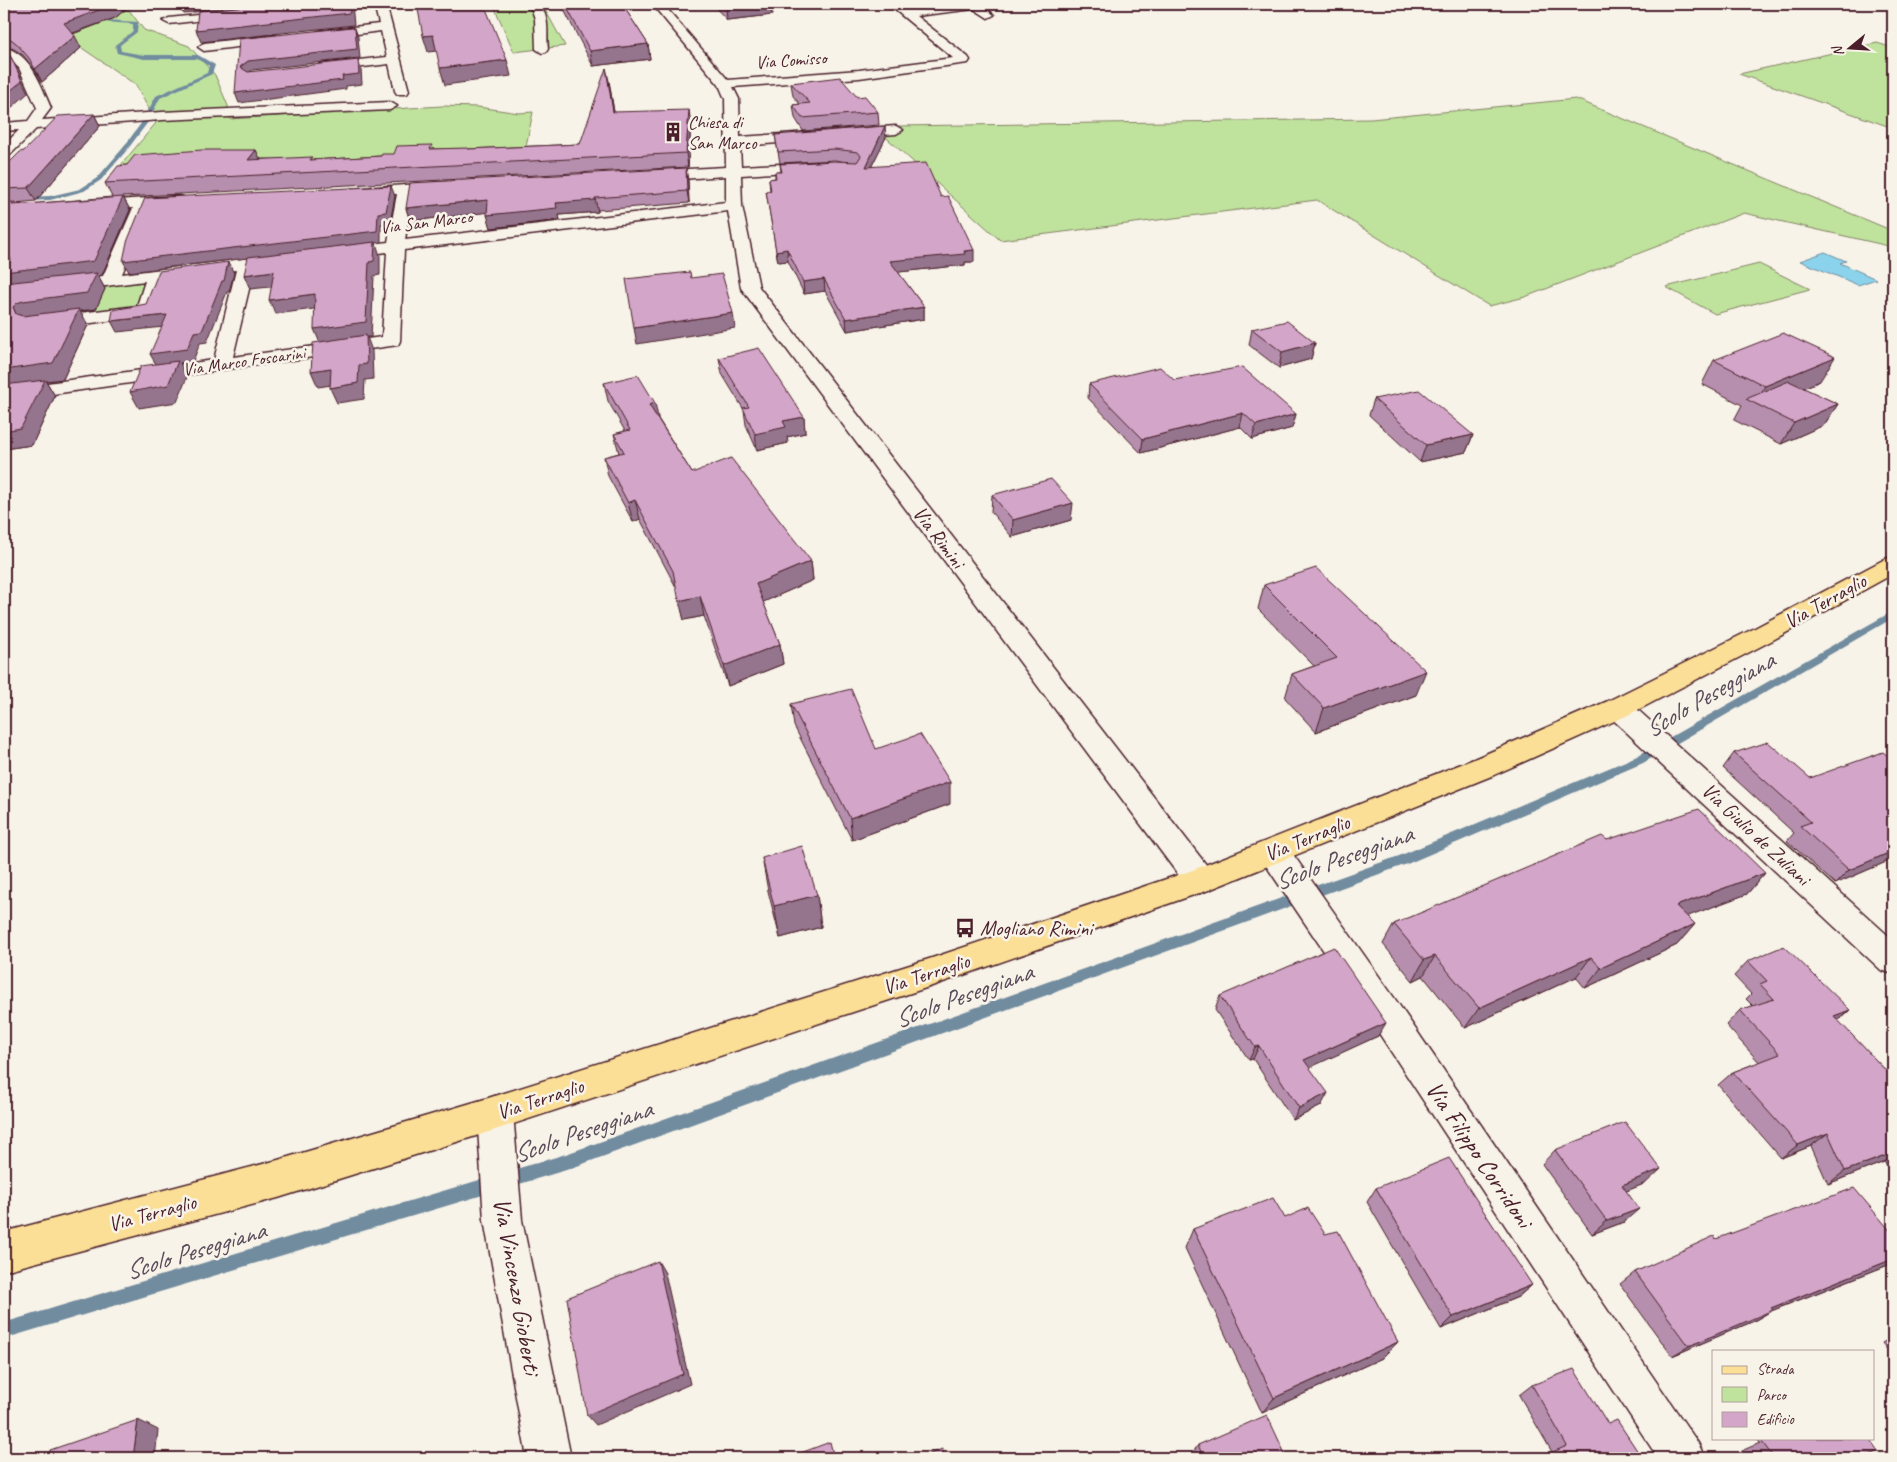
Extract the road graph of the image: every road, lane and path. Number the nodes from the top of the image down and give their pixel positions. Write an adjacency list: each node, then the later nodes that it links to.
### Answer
1 (380, 4): 9 (street)
2 (531, 4): 13 (street)
3 (657, 4): 17 (street)
4 (893, 4): 6 (street)
5 (249, 12): 8 (street)
6 (906, 14): 7 (street); 17 (street, Via Comisso)
7 (988, 14)
8 (169, 21)
9 (386, 27): 10 (street); 15 (street)
10 (310, 36)
11 (290, 38): 12 (street)
12 (204, 47)
13 (542, 49)
14 (4, 51): 20 (street)
15 (394, 60): 16 (street); 18 (street)
16 (309, 70)
17 (727, 88): 23 (street, Via Rimini)
18 (402, 91)
19 (390, 106): 20 (street)
20 (32, 125): 21 (street); 24 (street)
21 (4, 127)
22 (896, 130): 23 (street)
23 (732, 142): 26 (street, Via Rimini)
24 (4, 153)
25 (835, 166): 26 (street)
26 (733, 171): 27 (street); 34 (street, Via Rimini)
27 (634, 177)
28 (464, 186): 29 (street)
29 (405, 190): 30 (street); 35 (street)
30 (337, 193)
31 (191, 200): 32 (street)
32 (143, 202): 33 (street); 40 (street)
33 (75, 206)
34 (734, 206): 35 (street, Via San Marco); 48 (street, Via Rimini)
35 (396, 246): 36 (street, Via San Marco); 43 (street, Via Marco Foscarini)
36 (321, 255)
37 (302, 257): 38 (street)
38 (246, 264): 39 (street); 43 (street)
39 (156, 275): 40 (street); 41 (street)
40 (110, 281): 41 (street)
41 (50, 289): 42 (street)
42 (4, 294)
43 (222, 365): 44 (street, Via Marco Foscarini)
44 (4, 395)
45 (1893, 564): 46 (main road, Via Terraglio)
46 (1629, 718): 47 (main road, Via Terraglio); 49 (street, Via Giulio de Zuliani)
47 (1274, 852): 48 (main road, Via Terraglio); 53 (street, Via Filippo Corridoni)
48 (1200, 880): 50 (main road, Via Terraglio)
49 (1893, 960)
50 (496, 1113): 51 (main road, Via Terraglio); 52 (street, Via Vincenzo Gioberti)
51 (4, 1252)
52 (549, 1458)
53 (1683, 1458)

